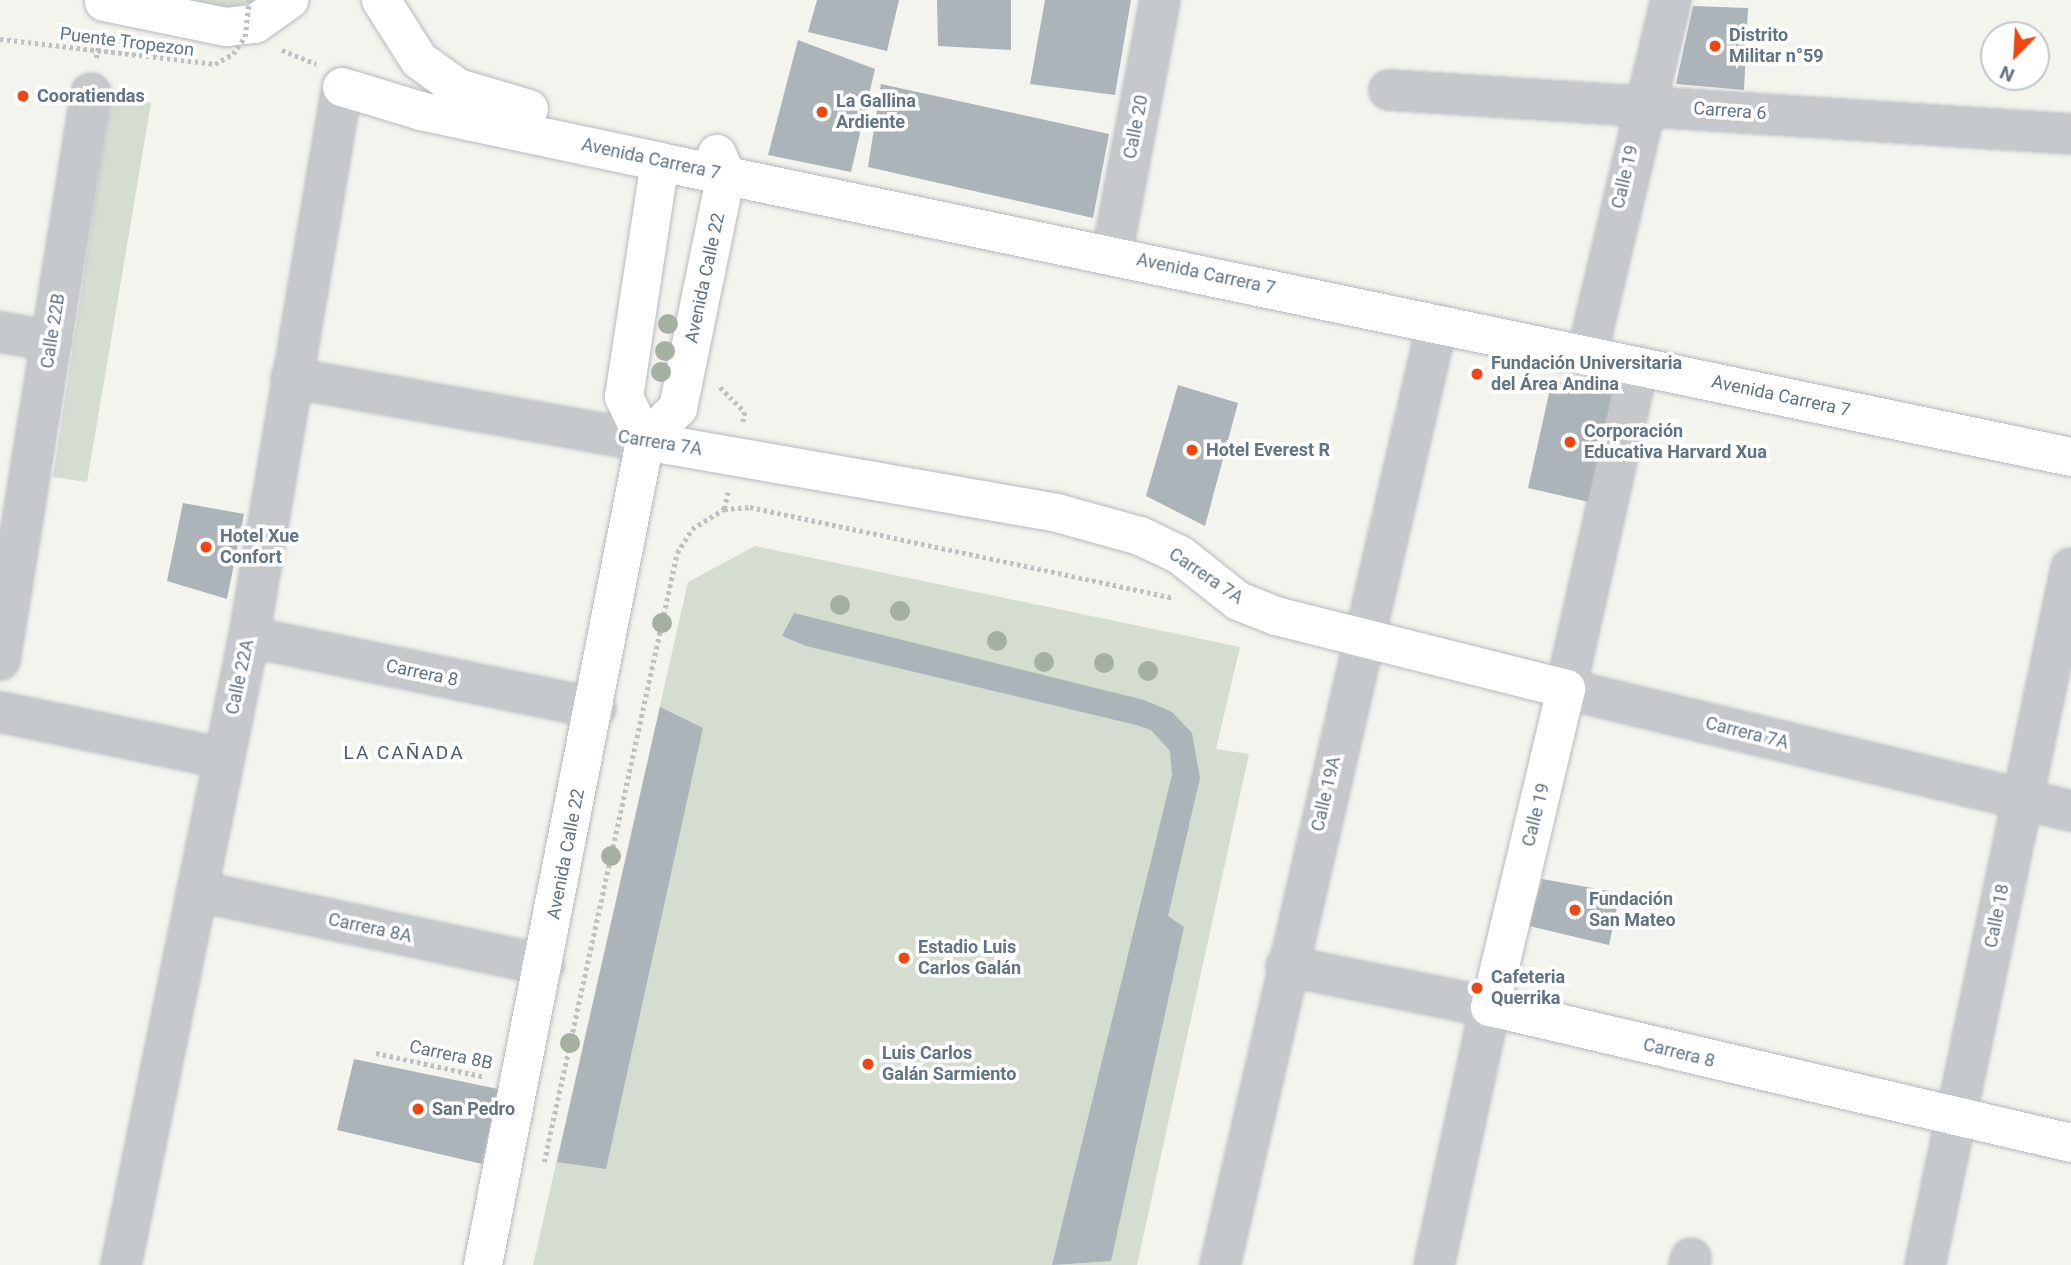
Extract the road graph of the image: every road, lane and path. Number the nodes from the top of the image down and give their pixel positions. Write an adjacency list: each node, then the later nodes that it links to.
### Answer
1 (249, 0): 8 (path, Puente Tropezon, bridge)
2 (289, 0): 6 (main road)
3 (381, 0): 15 (main road)
4 (1160, 0): 16 (street, Calle 20)
5 (1671, 0): 12 (street, Calle 19)
6 (100, 1): 8 (path)
7 (0, 39): 8 (path, Puente Tropezon, bridge)
8 (97, 53): 11 (path)
9 (342, 87): 14 (main road, Avenida Carrera 7); 23 (street, Calle 22A)
10 (1389, 90): 12 (street, Carrera 6)
11 (91, 93): 19 (street, Calle 22B)
12 (1642, 105): 13 (street, Carrera 6); 20 (street, Calle 19)
13 (2071, 134)
14 (660, 162): 15 (main road, Avenida Carrera 7); 24 (main road)
15 (726, 175): 16 (main road, Avenida Carrera 7); 24 (main road, Avenida Calle 22)
16 (1112, 254): 17 (main road, Avenida Carrera 7)
17 (1437, 324): 20 (main road, Avenida Carrera 7); 31 (street, Calle 19A)
18 (0, 332): 19 (street)
19 (52, 341): 32 (street, Calle 22B)
20 (1587, 355): 21 (main road, Avenida Carrera 7)
21 (1638, 366): 26 (main road, Avenida Carrera 7); 33 (street, Calle 19)
22 (714, 376): 25 (path)
23 (291, 379): 24 (street, Carrera 7A); 30 (street, Calle 22A)
24 (645, 441): 25 (main road, Carrera 7A); 34 (main road, Avenida Calle 22)
25 (736, 454): 27 (path); 29 (main road, Carrera 7A)
26 (2071, 457)
27 (724, 509): 29 (path); 47 (path)
28 (2071, 568): 37 (street, Calle 18)
29 (1217, 587): 31 (main road, Carrera 7A)
30 (249, 637): 34 (street, Carrera 8); 36 (street, Calle 22A)
31 (1363, 637): 33 (main road, Carrera 7A); 41 (street, Calle 19A)
32 (0, 660)
33 (1566, 689): 37 (street, Carrera 7A); 42 (main road, Calle 19)
34 (596, 708): 40 (main road, Avenida Calle 22)
35 (0, 712): 36 (street)
36 (223, 758): 39 (street, Calle 22A)
37 (2020, 801): 38 (street, Carrera 7A); 45 (street, Calle 18)
38 (2071, 811)
39 (197, 891): 40 (street, Carrera 8A); 48 (street, Calle 22A)
40 (544, 965): 44 (main road, Avenida Calle 22)
41 (1286, 966): 42 (street, Carrera 8); 50 (street, Calle 19A)
42 (1490, 1007): 45 (main road, Carrera 8); 51 (street, Calle 19)
43 (376, 1053): 44 (path, Carrera 8B)
44 (520, 1084): 49 (main road, Avenida Calle 22)
45 (1956, 1119): 46 (main road, Carrera 8); 52 (street, Calle 18)
46 (2071, 1143)
47 (542, 1173)
48 (121, 1265)
49 (483, 1265)
50 (1220, 1265)
51 (1434, 1265)
52 (1925, 1265)

